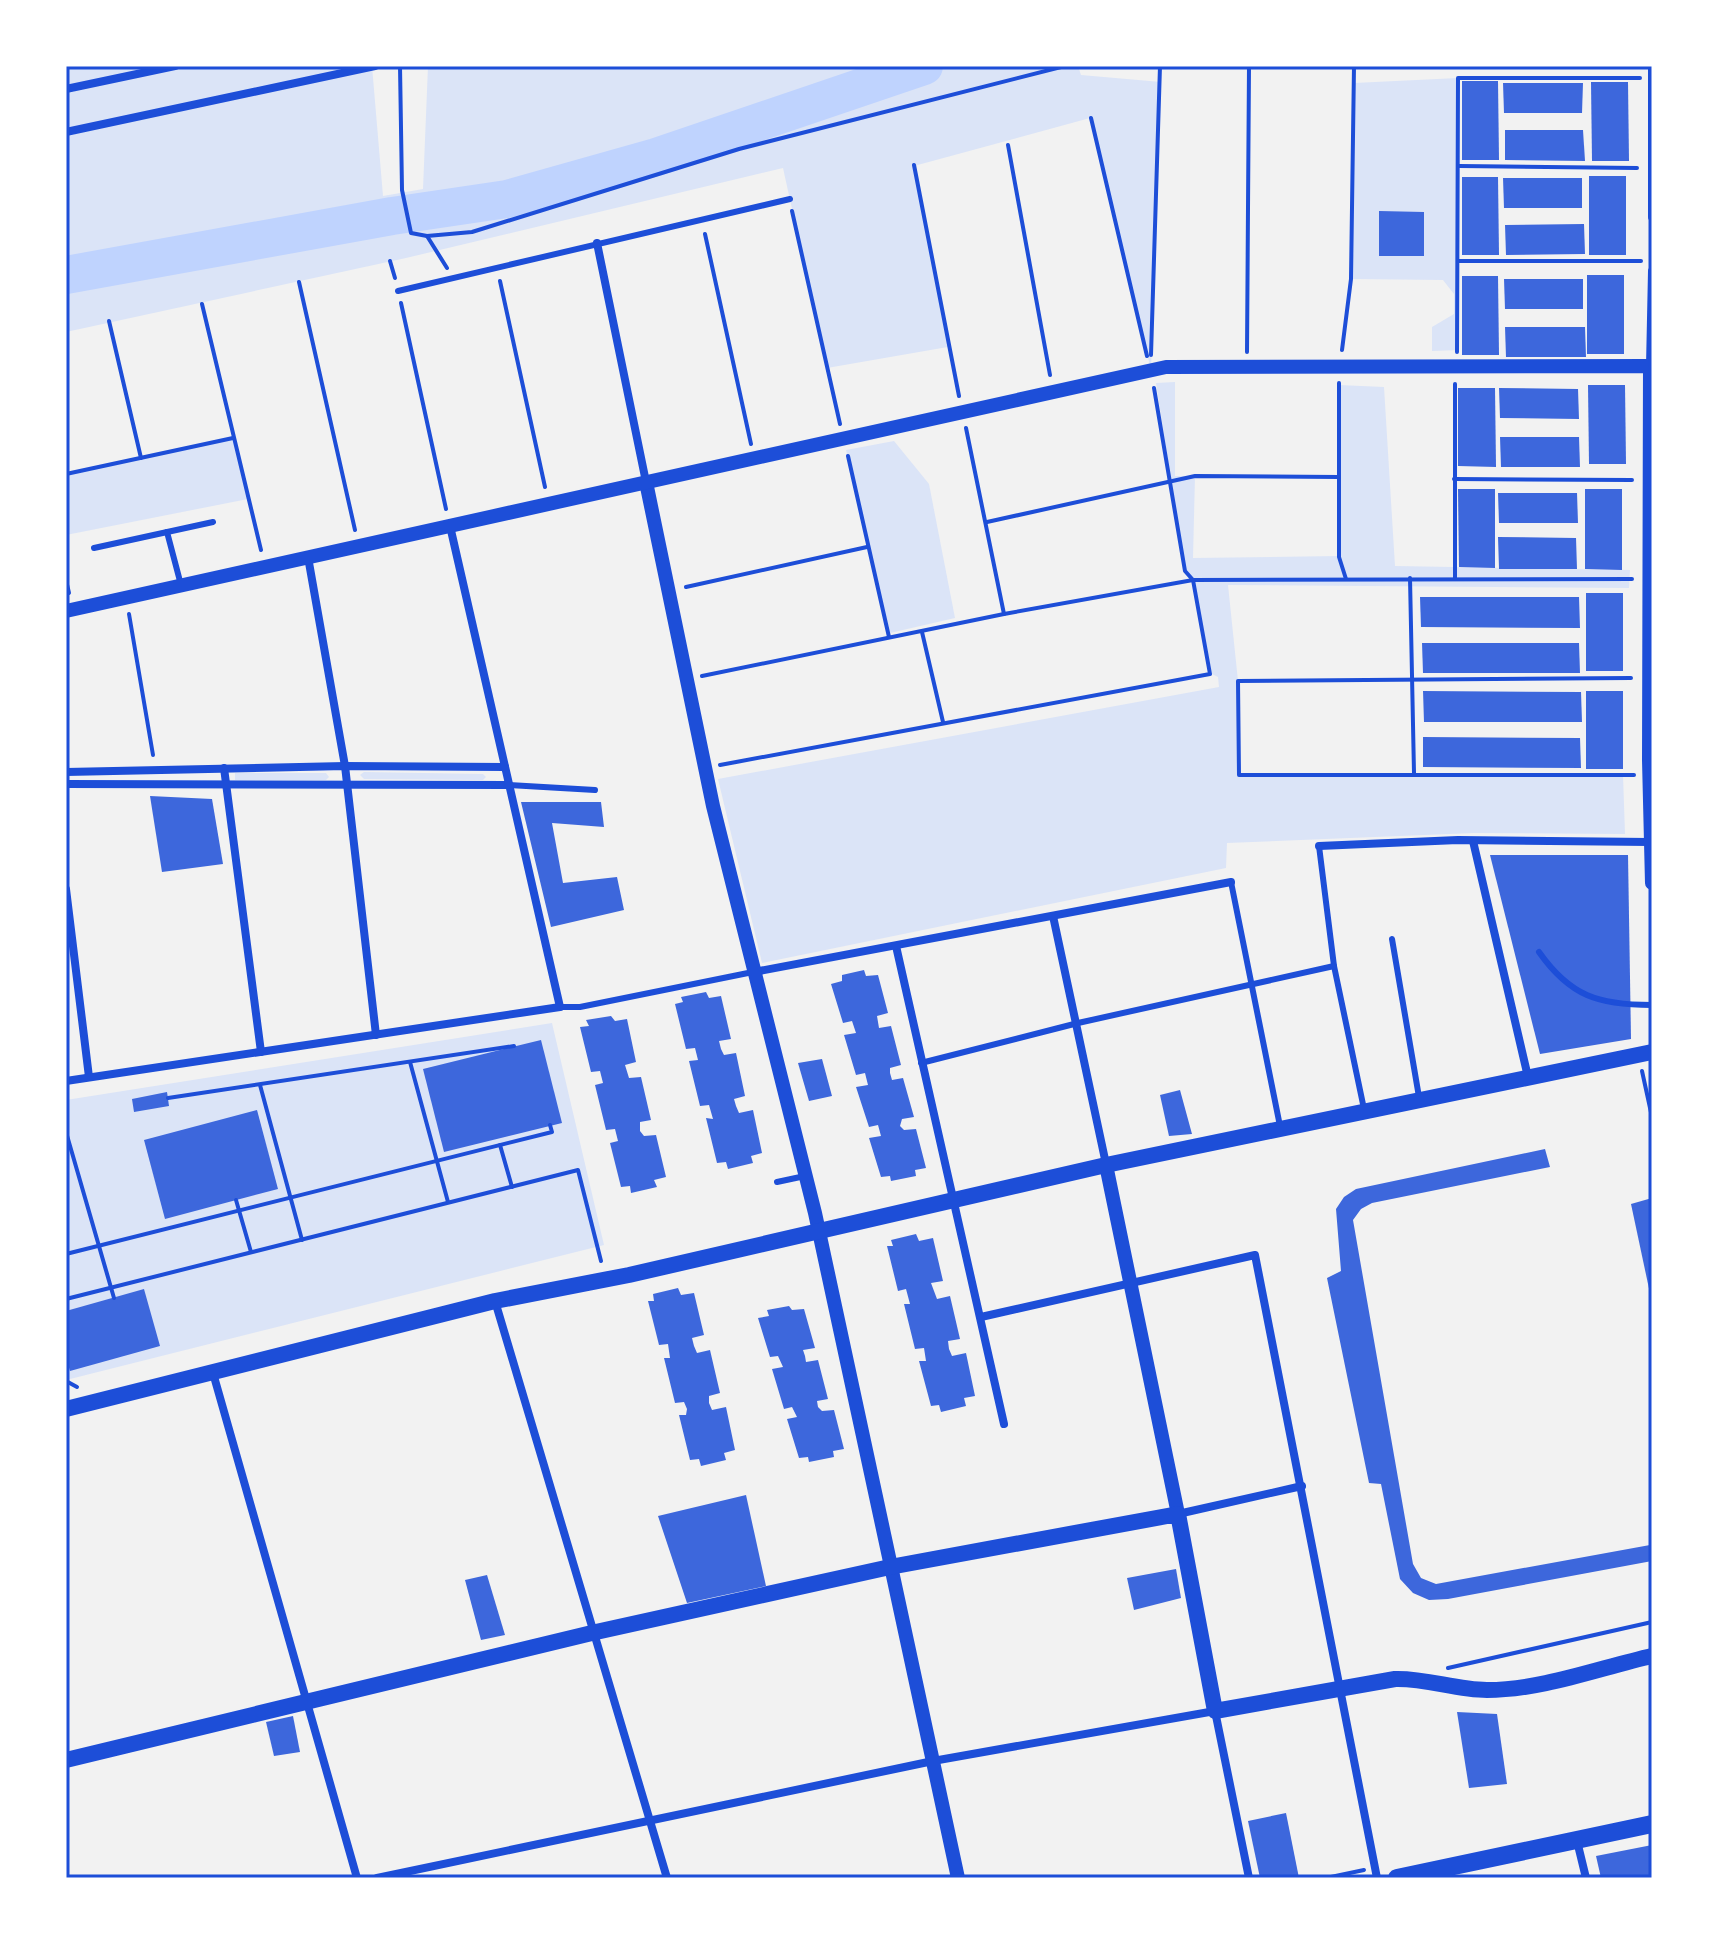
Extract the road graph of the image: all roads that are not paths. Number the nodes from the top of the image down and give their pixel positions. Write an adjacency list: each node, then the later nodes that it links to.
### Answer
1 (175, 66): 5 (street)
2 (375, 66): 6 (street)
3 (1652, 66): 4 (street)
4 (1652, 78): 7 (street)
5 (66, 89)
6 (66, 132)
7 (1652, 168): 9 (street)
8 (790, 199): 10 (lane)
9 (1652, 217)
10 (597, 243): 12 (lane); 14 (street)
11 (1652, 271): 13 (street)
12 (398, 291)
13 (1651, 366): 14 (street); 22 (street)
14 (646, 482): 16 (street); 46 (street)
15 (213, 522): 17 (lane)
16 (450, 526): 19 (street); 24 (street)
17 (167, 532): 18 (lane); 20 (lane)
18 (94, 548)
19 (308, 557): 20 (street); 23 (street)
20 (181, 585): 21 (street)
21 (66, 611)
22 (1650, 759): 34 (street)
23 (345, 766): 24 (street); 25 (street); 31 (street)
24 (505, 767): 32 (street)
25 (224, 768): 26 (street); 30 (street)
26 (156, 769): 27 (street); 29 (street)
27 (66, 772)
28 (66, 784): 29 (street)
29 (157, 784): 30 (street)
30 (225, 784): 31 (street); 52 (street)
31 (348, 785): 32 (street); 51 (street)
32 (509, 785): 33 (lane); 49 (street)
33 (595, 790)
34 (1651, 811): 36 (street)
35 (1473, 841): 36 (street); 37 (street); 56 (street)
36 (1650, 842): 39 (street)
37 (1319, 846): 45 (lane)
38 (1231, 882): 41 (street); 47 (lane)
39 (1652, 883)
40 (66, 889): 55 (street)
41 (1053, 916): 43 (street); 50 (street)
42 (1392, 939): 58 (lane)
43 (896, 946): 46 (street); 54 (street)
44 (1539, 952): 48 (lane)
45 (1334, 966): 47 (lane); 59 (lane)
46 (753, 972): 49 (lane); 62 (street)
47 (1251, 985): 50 (lane); 60 (lane)
48 (1652, 1005)
49 (560, 1007): 51 (street)
50 (1078, 1023): 54 (lane); 61 (street)
51 (376, 1035): 52 (street)
52 (261, 1052): 55 (street)
53 (1652, 1052): 56 (main road)
54 (921, 1063): 64 (street)
55 (89, 1077): 57 (street)
56 (1528, 1077): 58 (main road)
57 (66, 1081)
58 (1420, 1101): 59 (main road)
59 (1365, 1113): 60 (main road)
60 (1281, 1131): 61 (main road)
61 (1106, 1165): 64 (main road); 66 (street)
62 (805, 1176): 63 (lane); 65 (street)
63 (777, 1182)
64 (954, 1202): 65 (main road); 68 (street)
65 (819, 1231): 67 (main road); 74 (street)
66 (1130, 1283): 68 (street); 72 (street); 73 (street)
67 (495, 1301): 69 (main road); 75 (street)
68 (981, 1317): 71 (street)
69 (213, 1373): 70 (main road); 78 (street)
70 (66, 1409)
71 (1004, 1424)
72 (1302, 1486): 73 (street); 77 (street)
73 (1178, 1514): 74 (main road); 79 (main road)
74 (890, 1567): 75 (main road); 81 (street)
75 (596, 1632): 78 (main road); 82 (street)
76 (1652, 1656): 77 (main road)
77 (1341, 1689): 79 (main road); 90 (street)
78 (304, 1702): 80 (main road); 85 (street)
79 (1215, 1711): 81 (street); 89 (street)
80 (66, 1760)
81 (933, 1761): 82 (street); 88 (street)
82 (651, 1823): 86 (street); 87 (street)
83 (1652, 1824): 84 (main road)
84 (1576, 1840): 91 (main road); 92 (street)
85 (357, 1878)
86 (377, 1878)
87 (667, 1878)
88 (958, 1878)
89 (1249, 1878)
90 (1377, 1878)
91 (1397, 1878)
92 (1586, 1878)

